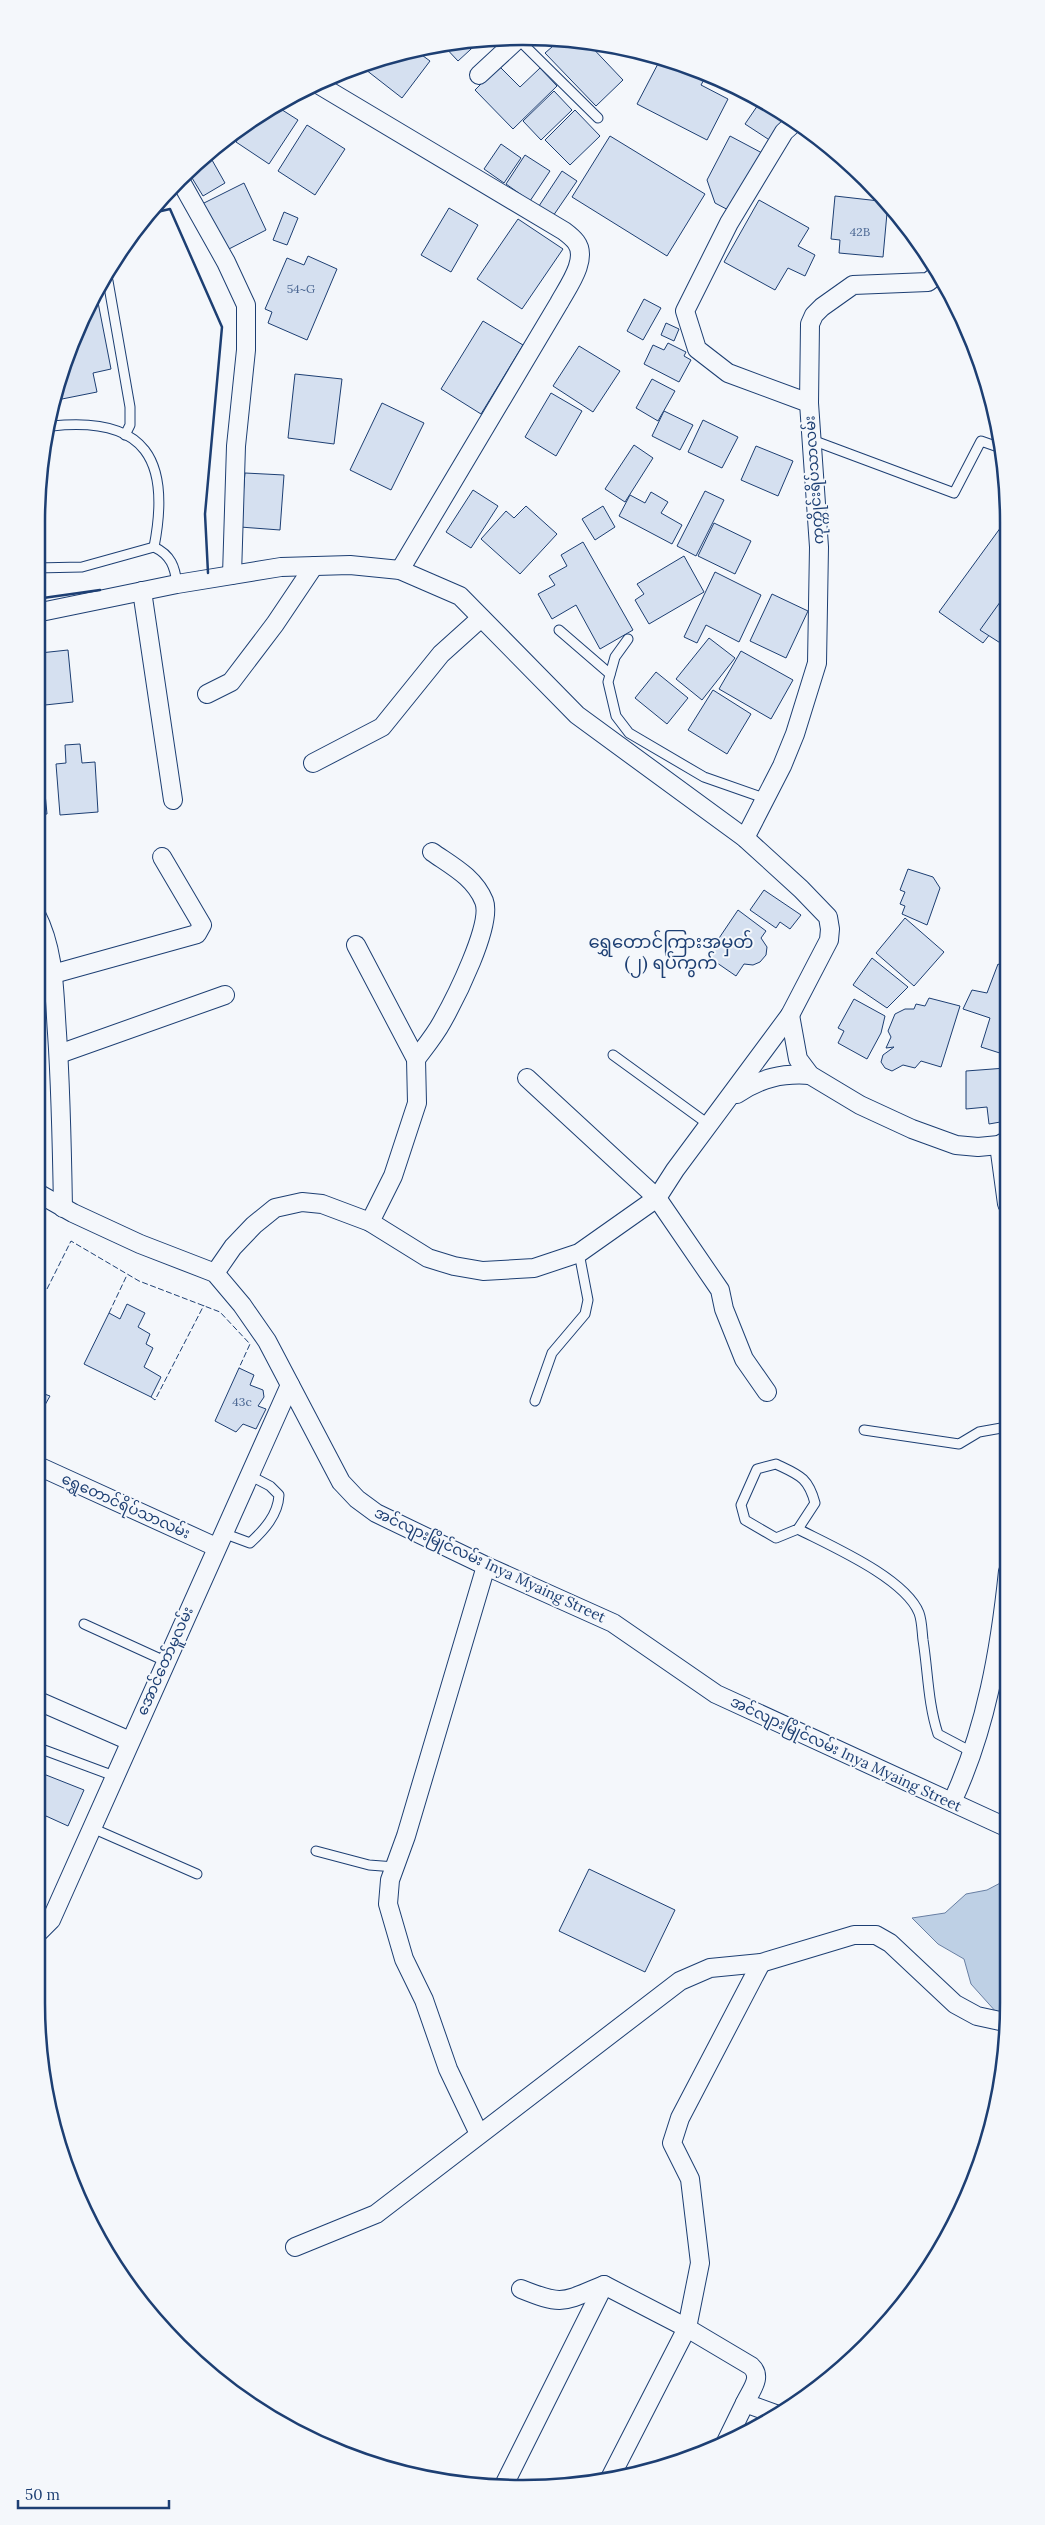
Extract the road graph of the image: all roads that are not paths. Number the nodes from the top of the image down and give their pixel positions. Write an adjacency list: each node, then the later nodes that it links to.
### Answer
1 (511, 45): 3 (street)
2 (524, 45): 5 (lane)
3 (479, 75)
4 (324, 88): 18 (street)
5 (598, 118)
6 (790, 127): 10 (street, ကုက္ကိုင်းရိပ်သာလမ်း)
7 (184, 186): 19 (street)
8 (933, 278): 10 (street)
9 (109, 285): 12 (lane)
10 (809, 403): 13 (street, ကုက္ကိုင်းရိပ်သာလမ်း)
11 (55, 426): 12 (lane)
12 (124, 435): 15 (lane)
13 (812, 440): 14 (lane); 29 (street, ကုက္ကိုင်းရိပ်သာလမ်း)
14 (994, 445)
15 (154, 547): 17 (lane); 20 (lane)
16 (314, 566): 18 (street); 19 (street); 27 (street)
17 (45, 568)
18 (400, 570): 23 (street)
19 (232, 575): 20 (street)
20 (177, 584): 21 (street)
21 (142, 591): 22 (street); 30 (street)
22 (45, 611)
23 (481, 618): 28 (street); 31 (street)
24 (559, 630): 26 (lane)
25 (628, 639): 26 (lane)
26 (610, 674): 29 (lane)
27 (207, 694)
28 (313, 763)
29 (764, 798): 31 (street, ကုက္ကိုင်းရိပ်သာလမ်း)
30 (173, 800)
31 (745, 838): 38 (street)
32 (432, 852): 41 (street)
33 (162, 857): 36 (street)
34 (45, 932): 36 (street)
35 (356, 945): 41 (street)
36 (54, 974): 39 (street)
37 (225, 995): 39 (street)
38 (790, 1015): 42 (street); 44 (street)
39 (58, 1054): 49 (street)
40 (613, 1055): 45 (lane)
41 (416, 1059): 50 (street)
42 (810, 1075): 44 (street); 46 (street)
43 (528, 1078): 48 (street)
44 (728, 1100): 45 (street)
45 (708, 1124): 48 (street)
46 (1000, 1143)
47 (45, 1197): 49 (street, အင်လျားမြိုင်လမ်း Inya Myaing Street)
48 (657, 1198): 51 (street); 54 (street)
49 (63, 1208): 52 (street, အင်လျားမြိုင်လမ်း Inya Myaing Street)
50 (370, 1222): 51 (street); 52 (street)
51 (579, 1253): 55 (lane)
52 (215, 1273): 53 (street, အင်လျားမြိုင်လမ်း Inya Myaing Street)
53 (290, 1385): 59 (street, အောင်တော်မူလမ်း); 62 (street, အင်လျားမြိုင်လမ်း Inya Myaing Street)
54 (767, 1392)
55 (535, 1401)
56 (1000, 1428): 57 (lane)
57 (864, 1430)
58 (45, 1469): 61 (street, ရွှေတောင်ရိပ်သာလမ်း)
59 (249, 1475): 61 (street, အောင်တော်မူလမ်း); 61 (lane)
60 (798, 1528): 60 (lane); 69 (lane)
61 (219, 1540): 65 (street, အောင်တော်မူလမ်း)
62 (486, 1566): 71 (street, အင်လျားမြိုင်လမ်း Inya Myaing Street); 75 (street)
63 (84, 1624): 65 (lane)
64 (1000, 1634): 69 (street)
65 (165, 1661): 67 (street, အောင်တော်မူလမ်း)
66 (45, 1704): 67 (street)
67 (130, 1741): 70 (street, အောင်တော်မူလမ်း)
68 (45, 1750): 70 (lane)
69 (972, 1752): 71 (street)
70 (114, 1776): 73 (street, အောင်တော်မူလမ်း)
71 (952, 1802): 72 (street, အင်လျားမြိုင်လမ်း Inya Myaing Street)
72 (1000, 1824)
73 (92, 1828): 76 (lane); 77 (street, အောင်တော်မူလမ်း)
74 (316, 1851): 75 (lane)
75 (395, 1867): 80 (street)
76 (197, 1874)
77 (45, 1926)
78 (762, 1962): 79 (street); 80 (street); 84 (street)
79 (999, 2021)
80 (479, 2134): 81 (street)
81 (294, 2247)
82 (604, 2285): 83 (street); 84 (street); 89 (street)
83 (521, 2289)
84 (687, 2328): 85 (street); 88 (street)
85 (746, 2402): 86 (street); 87 (street)
86 (769, 2411)
87 (730, 2433)
88 (612, 2472)
89 (507, 2480)

